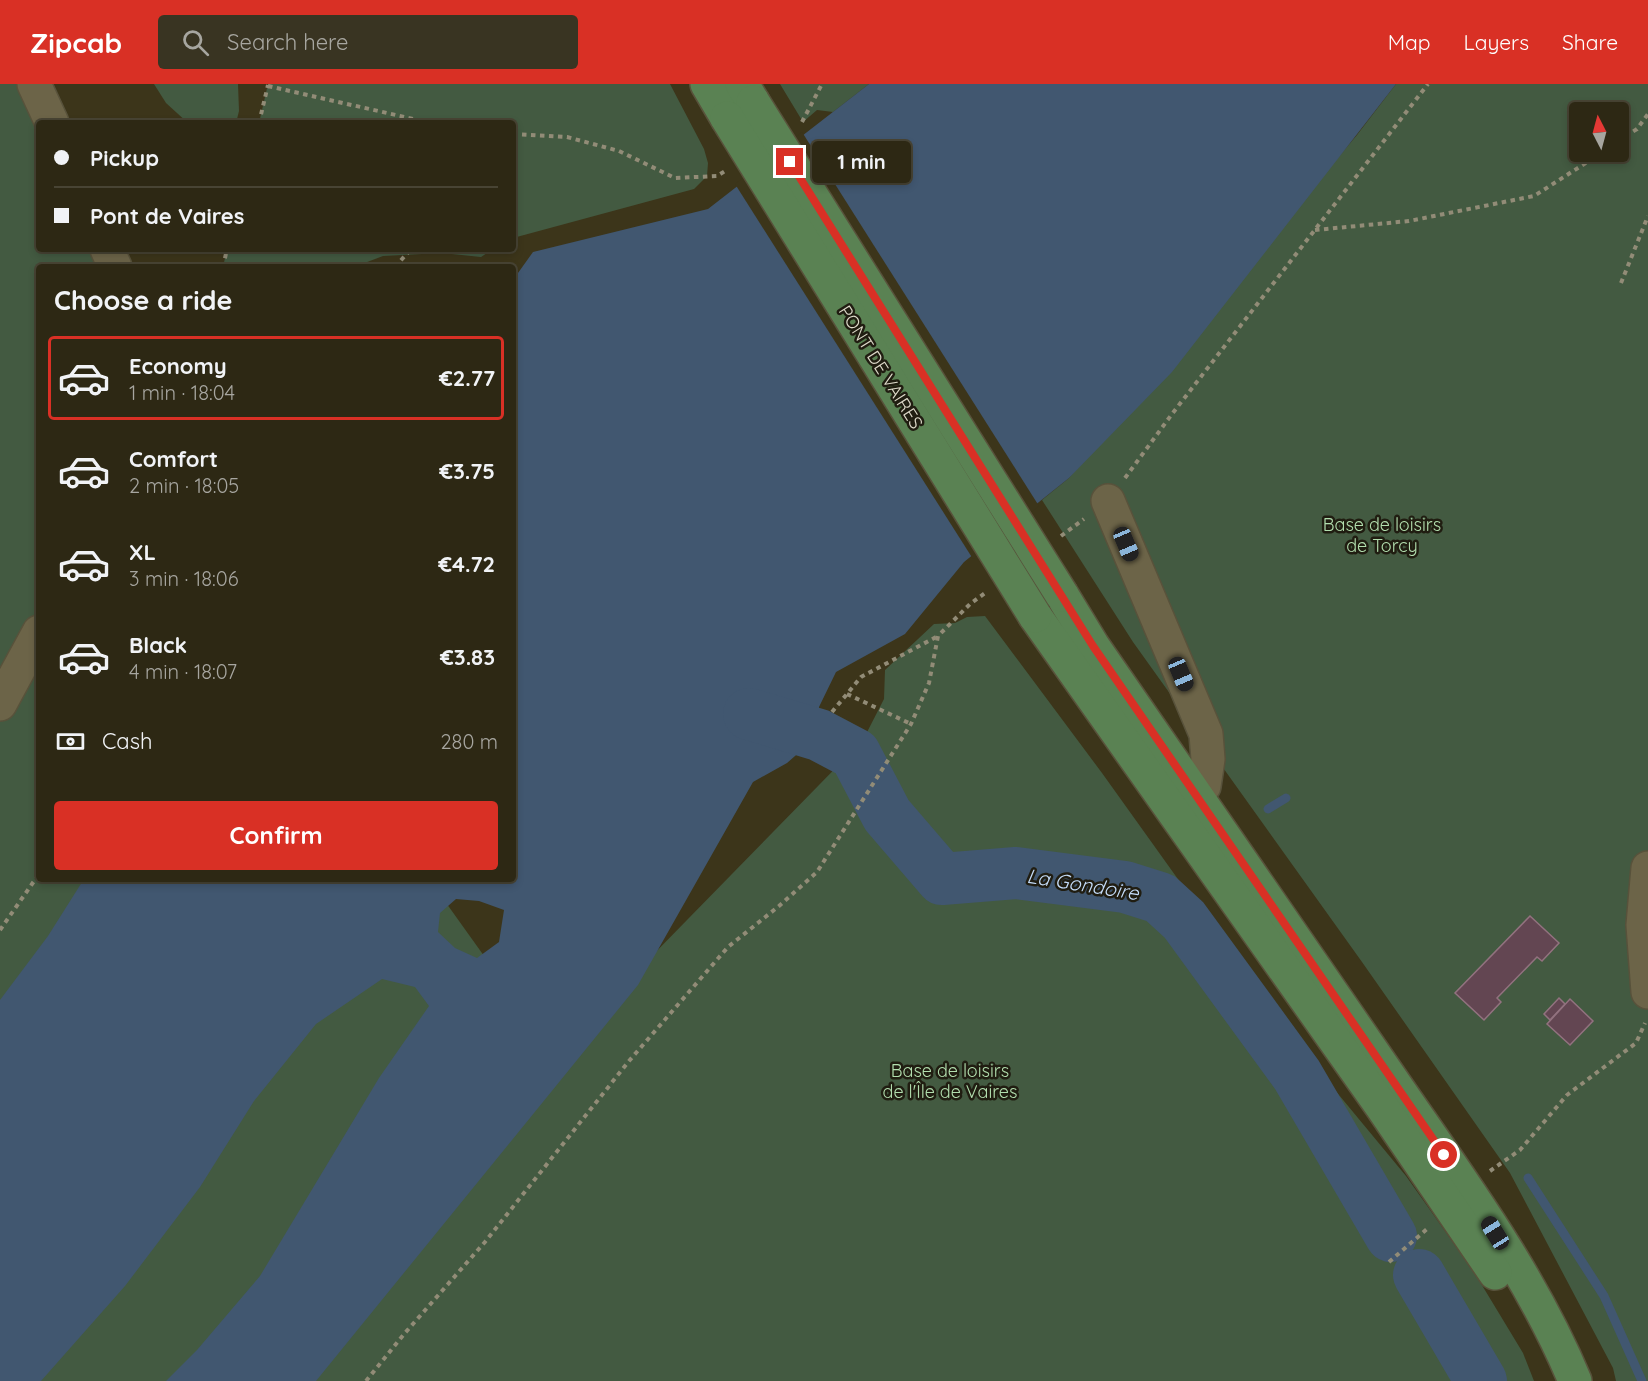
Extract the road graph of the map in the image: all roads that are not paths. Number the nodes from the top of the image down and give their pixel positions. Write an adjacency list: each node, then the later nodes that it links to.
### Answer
1 (34, 84): 4 (street)
2 (707, 84): 3 (main road)
3 (741, 102): 8 (main road, PONT DE VAIRES, bridge); 11 (main road, PONT DE VAIRES, bridge)
4 (51, 120)
5 (1108, 501): 8 (street)
6 (36, 638): 7 (street)
7 (0, 704)
8 (1194, 794): 12 (main road, PONT DE VAIRES)
9 (1648, 868): 10 (street)
10 (1648, 992)
11 (1553, 1381)
12 (1575, 1381)

